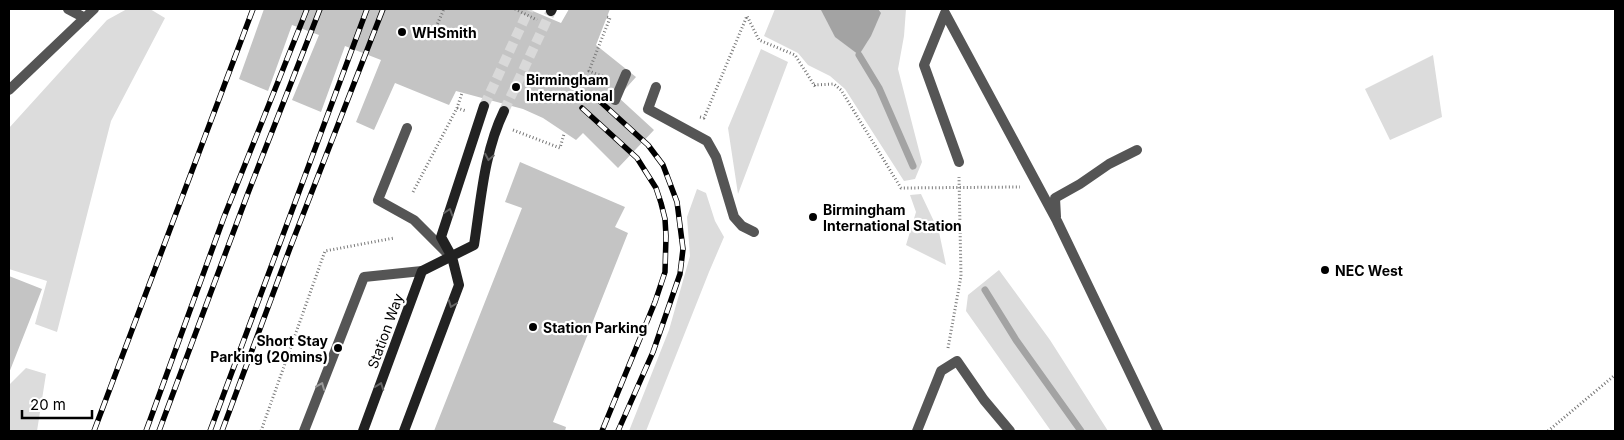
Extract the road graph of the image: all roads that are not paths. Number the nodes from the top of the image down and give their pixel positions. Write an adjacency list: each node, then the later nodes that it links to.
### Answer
1 (68, 9): 3 (lane)
2 (94, 9): 3 (lane)
3 (85, 18): 6 (lane)
4 (626, 74): 7 (lane)
5 (656, 87): 14 (lane)
6 (9, 90)
7 (615, 100)
8 (484, 106): 15 (street, one-way to 8)
9 (504, 111): 15 (street, one-way to 15)
10 (407, 128): 15 (lane)
11 (1137, 150): 13 (lane)
12 (959, 162): 13 (lane)
13 (1057, 221): 22 (lane)
14 (754, 232)
15 (452, 257): 16 (street); 19 (street, one-way to 19)
16 (422, 271): 17 (lane, one-way to 16); 18 (street, Station Way, one-way to 16)
17 (304, 431)
18 (363, 431)
19 (404, 431)
20 (918, 431): 21 (lane)
21 (1010, 431)
22 (1158, 431)

